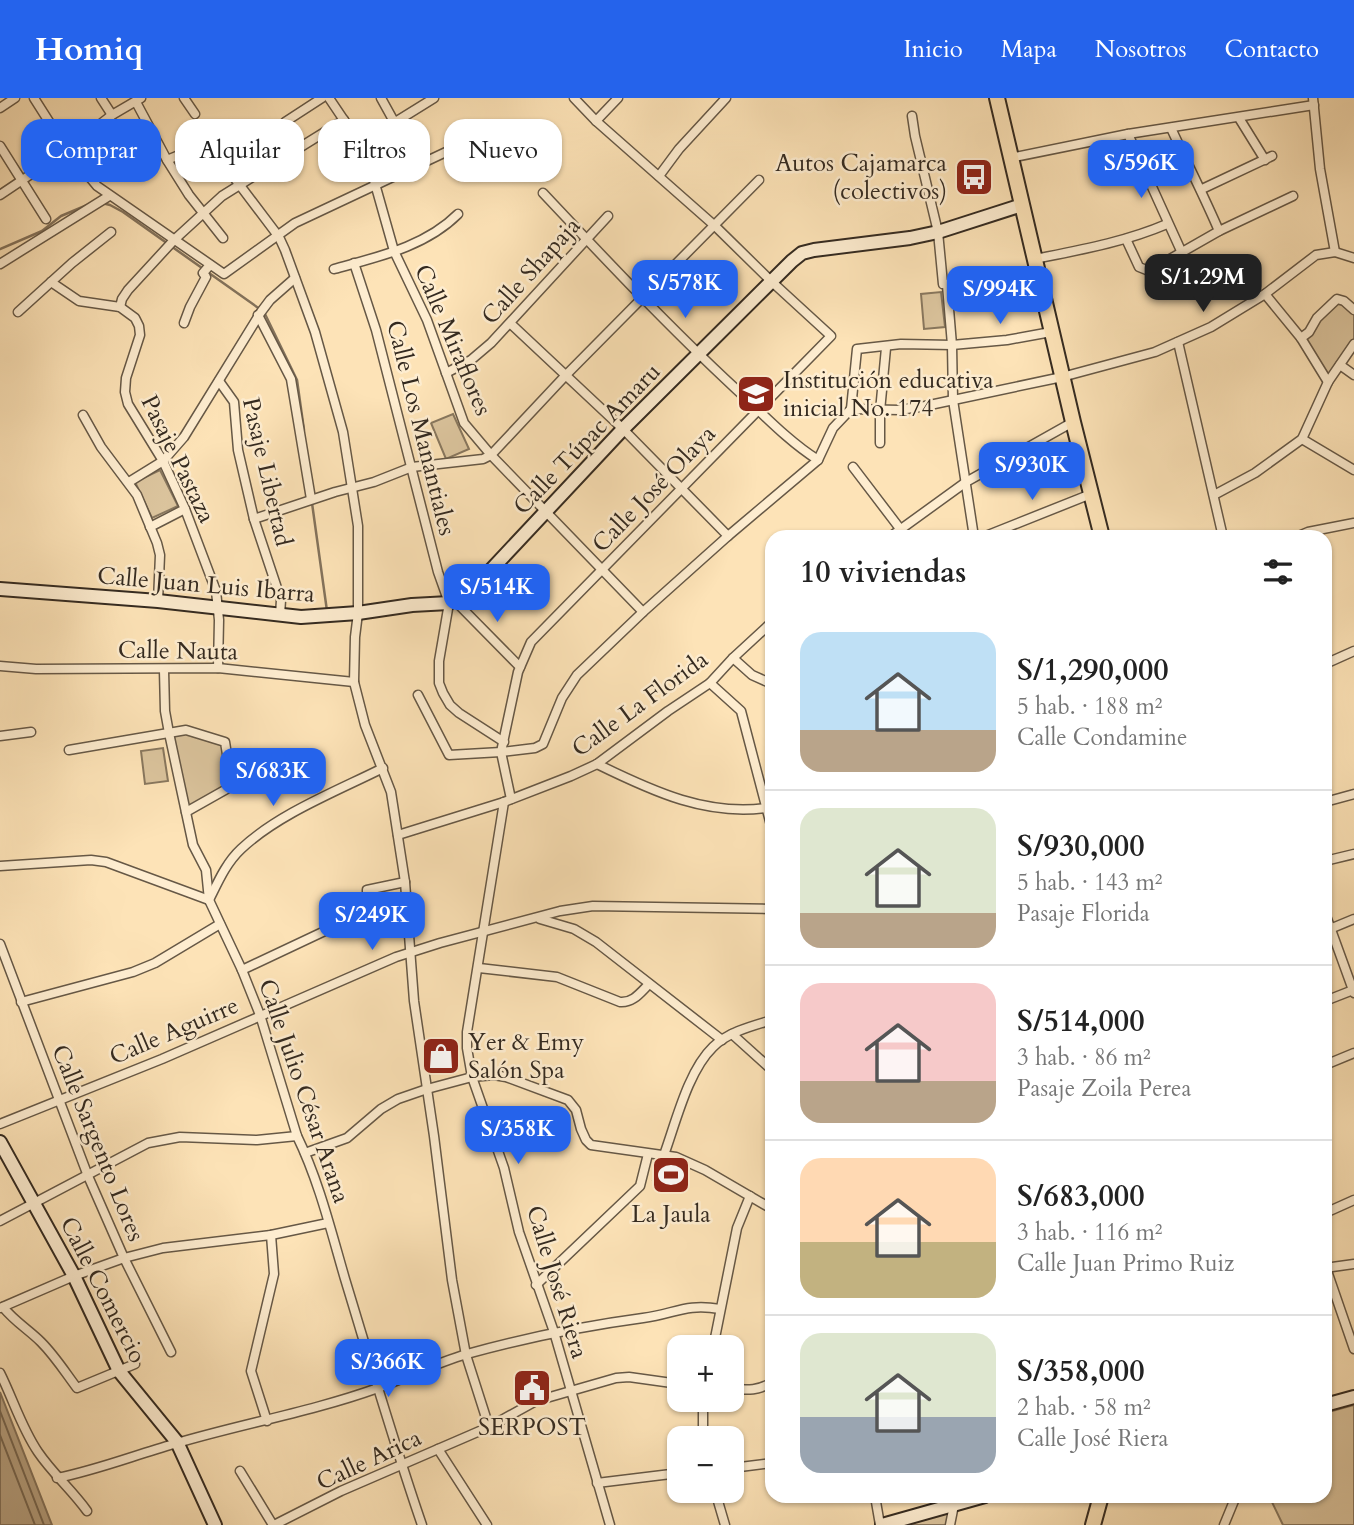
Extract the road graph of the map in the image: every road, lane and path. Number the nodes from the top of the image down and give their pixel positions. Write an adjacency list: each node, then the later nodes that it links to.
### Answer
1 (15, 98): 15 (street)
2 (34, 98): 20 (street)
3 (101, 98): 17 (street)
4 (184, 98): 16 (street)
5 (322, 98): 22 (street)
6 (329, 98): 23 (street, Calle Miraflores)
7 (381, 98): 24 (street)
8 (434, 98): 25 (street)
9 (574, 98): 26 (street)
10 (618, 98): 26 (street)
11 (726, 98): 33 (street)
12 (997, 98): 31 (highway)
13 (139, 100): 17 (street); 32 (street)
14 (1314, 102): 19 (street); 63 (street)
15 (0, 108)
16 (195, 114)
17 (112, 115): 21 (street)
18 (912, 116): 56 (street)
19 (1239, 118): 27 (street); 42 (street)
20 (47, 119)
21 (107, 119)
22 (290, 119)
23 (343, 119)
24 (394, 119)
25 (401, 119)
26 (596, 121): 33 (street)
27 (1171, 128): 28 (street); 42 (street)
28 (1128, 134): 31 (street); 52 (street)
29 (318, 136): 40 (street)
30 (0, 146): 34 (street)
31 (1010, 158): 47 (highway)
32 (167, 160): 40 (street); 48 (street)
33 (659, 176): 53 (street)
34 (21, 180): 44 (street)
35 (759, 180): 53 (street)
36 (22, 182): 51 (street)
37 (94, 182): 45 (street)
38 (374, 182): 41 (street, Calle Miraflores)
39 (381, 182): 41 (street)
40 (238, 184): 48 (street); 57 (street)
41 (375, 185): 57 (street); 62 (street, Calle Miraflores)
42 (1202, 189): 54 (street)
43 (542, 193): 59 (street)
44 (0, 195)
45 (109, 196): 61 (street); 67 (street)
46 (1293, 196): 54 (street)
47 (1021, 205): 56 (street, Calle Túpac Amaru); 69 (highway)
48 (204, 213): 58 (street); 61 (street)
49 (458, 214): 62 (street)
50 (608, 216): 59 (street, Calle Shapaja)
51 (46, 219)
52 (1167, 224): 60 (street); 64 (street)
53 (715, 226): 72 (street); 76 (street)
54 (1219, 231): 64 (street)
55 (111, 232): 73 (street)
56 (938, 232): 72 (street, Calle Túpac Amaru); 74 (street)
57 (279, 237): 68 (street); 71 (street)
58 (223, 238)
59 (586, 239): 76 (street); 82 (street, Calle Shapaja)
60 (1126, 239): 64 (street); 69 (street)
61 (171, 243): 68 (street); 77 (street)
62 (394, 251): 66 (street); 91 (street, Calle Miraflores)
63 (1335, 252): 65 (street); 75 (street)
64 (1182, 253)
65 (1354, 258)
66 (354, 263): 70 (street); 109 (street, Calle Los Manantiales)
67 (0, 264)
68 (210, 265): 81 (street)
69 (1037, 266): 74 (street); 83 (highway)
70 (334, 269)
71 (295, 278): 80 (street); 114 (street)
72 (771, 281): 89 (street, Calle Túpac Amaru); 99 (street, Calle José Olaya)
73 (51, 282): 77 (street); 79 (street)
74 (945, 284): 87 (street)
75 (1265, 294): 84 (street); 85 (street)
76 (642, 299): 89 (street); 92 (street)
77 (120, 307): 108 (street, Pasaje Pastaza)
78 (1354, 310): 84 (street)
79 (18, 312)
80 (261, 312): 95 (street); 118 (street)
81 (184, 323)
82 (511, 324): 91 (street, Calle Shapaja); 92 (street)
83 (1051, 332): 87 (street); 94 (highway)
84 (1301, 338): 96 (street)
85 (1178, 342): 94 (street); 117 (street)
86 (1354, 344): 90 (street)
87 (952, 345): 88 (street); 97 (street)
88 (886, 348): 98 (street); 100 (street)
89 (698, 354): 99 (street); 103 (street, Calle Túpac Amaru)
90 (1340, 365): 93 (street); 96 (street)
91 (446, 373): 106 (street, Calle Miraflores)
92 (566, 375): 103 (street); 106 (street)
93 (1354, 375)
94 (1062, 377): 97 (street); 102 (highway)
95 (219, 381): 108 (street); 121 (street, Pasaje Libertad)
96 (1328, 382): 104 (street)
97 (953, 400): 100 (street); 113 (street)
98 (850, 409): 100 (street); 107 (street)
99 (759, 410): 107 (street); 115 (street, Calle José Olaya)
100 (880, 411): 105 (street)
101 (83, 415): 112 (street)
102 (1073, 422): 113 (street); 116 (highway)
103 (623, 429): 115 (street); 120 (street, Calle Túpac Amaru)
104 (1302, 439): 111 (street); 117 (street)
105 (880, 443)
106 (491, 455): 109 (street); 120 (street, Calle Miraflores)
107 (818, 460): 130 (street)
108 (163, 461): 112 (street); 119 (street, Pasaje Pastaza)
109 (412, 467): 114 (street); 134 (street, Calle Los Manantiales)
110 (853, 467): 124 (street)
111 (1354, 470)
112 (129, 482): 123 (street)
113 (966, 482): 124 (street); 125 (street)
114 (352, 488): 118 (street); 137 (street)
115 (680, 488): 130 (street); 131 (street, Calle José Olaya)
116 (1091, 494): 126 (street); 127 (highway)
117 (1214, 495): 128 (street)
118 (311, 499): 121 (street)
119 (185, 509): 123 (street); 135 (street, Pasaje Pastaza)
120 (547, 511): 131 (street, Calle Miraflores); 134 (street, Calle Túpac Amaru)
121 (254, 519): 138 (street, Pasaje Libertad)
122 (1354, 523): 129 (street)
123 (150, 527): 133 (street)
124 (901, 530)
125 (973, 530)
126 (1001, 530)
127 (1100, 530)
128 (1222, 530)
129 (1318, 530)
130 (728, 536): 136 (street)
131 (602, 571): 136 (street, Calle Miraflores); 144 (street, Calle José Olaya)
132 (0, 589): 133 (street, Calle Juan Luis Ibarra)
133 (158, 601): 135 (street, Calle Juan Luis Ibarra)
134 (452, 602): 137 (street, Calle Juan Luis Ibarra); 144 (street); 154 (street)
135 (218, 609): 138 (street, Calle Juan Luis Ibarra); 145 (street, Pasaje Pastaza)
136 (643, 612): 156 (street)
137 (358, 613): 138 (street, Calle Juan Luis Ibarra); 148 (street)
138 (281, 615)
139 (765, 628): 141 (street, Calle La Florida)
140 (1354, 651): 142 (street)
141 (733, 658): 147 (street); 149 (street, Calle La Florida)
142 (1332, 661)
143 (0, 666): 146 (street, Calle Nauta)
144 (520, 667): 154 (street, Calle José Olaya)
145 (218, 668): 146 (street, Calle Nauta); 148 (street, Calle Nauta)
146 (164, 670): 152 (street, Calle Julio César Arana)
147 (765, 681)
148 (354, 682): 158 (street)
149 (710, 683): 157 (street, Calle La Florida); 159 (street)
150 (418, 695): 156 (street)
151 (31, 732): 153 (street)
152 (169, 733): 155 (street); 164 (street, Calle Julio César Arana); 164 (street)
153 (0, 736)
154 (504, 742): 156 (street, Calle José Olaya)
155 (69, 750)
156 (501, 752): 162 (street, Calle José Olaya)
157 (597, 764): 162 (street, Calle La Florida); 163 (street)
158 (383, 768): 165 (street); 170 (street)
159 (765, 793)
160 (1354, 794): 161 (street)
161 (1332, 800)
162 (507, 801): 165 (street, Calle La Florida); 176 (street, Calle José Riera)
163 (765, 808)
164 (186, 812): 170 (street, Calle Julio César Arana)
165 (398, 835): 169 (street)
166 (1354, 854): 167 (street)
167 (1332, 859)
168 (0, 866): 170 (street)
169 (405, 882): 179 (street); 181 (street)
170 (209, 900): 174 (street, Calle Julio César Arana)
171 (765, 909): 172 (street, Calle Aguirre)
172 (538, 918): 176 (street, Calle Aguirre); 182 (street)
173 (1354, 919): 175 (street)
174 (220, 924): 181 (street, Calle Julio César Arana); 185 (street)
175 (1332, 928)
176 (483, 933): 179 (street, Calle Aguirre); 180 (street, Calle José Riera)
177 (1332, 940): 183 (street)
178 (0, 944): 185 (street, Calle Sargento Lores)
179 (411, 952): 186 (street, Calle Aguirre); 194 (street)
180 (478, 968): 182 (street); 193 (street, Calle José Riera)
181 (242, 970): 186 (street, Calle Julio César Arana)
182 (649, 984): 189 (street)
183 (1353, 991): 184 (street)
184 (1332, 998)
185 (20, 1002): 195 (street, Calle Sargento Lores)
186 (260, 1016): 195 (street, Calle Aguirre); 197 (street, Calle Julio César Arana)
187 (765, 1022): 188 (street)
188 (732, 1034): 189 (street); 192 (street)
189 (722, 1040): 201 (street)
190 (1354, 1053): 191 (street)
191 (1332, 1062)
192 (765, 1064)
193 (472, 1077): 194 (street); 200 (street); 215 (street, Calle José Riera)
194 (427, 1089): 199 (street); 223 (street)
195 (60, 1100): 196 (street, Calle Aguirre); 202 (street, Calle Sargento Lores)
196 (0, 1124)
197 (297, 1136): 199 (street, Calle Julio César Arana); 202 (street)
198 (0, 1142): 205 (street, Calle Comercio)
199 (305, 1153): 209 (street, Calle Julio César Arana)
200 (648, 1154): 201 (street); 215 (street)
201 (664, 1155): 203 (street)
202 (88, 1177): 205 (street); 211 (street, Calle Sargento Lores)
203 (750, 1196): 206 (street); 218 (street)
204 (1354, 1200): 207 (street)
205 (35, 1203): 208 (street); 214 (street, Calle Comercio)
206 (765, 1205)
207 (1332, 1210)
208 (0, 1222)
209 (328, 1223): 210 (street); 229 (street, Calle Julio César Arana)
210 (271, 1235): 211 (street); 234 (street)
211 (124, 1258): 214 (street); 222 (street, Calle Sargento Lores)
212 (1354, 1264): 213 (street)
213 (1332, 1266)
214 (74, 1276): 217 (street); 225 (street, Calle Comercio)
215 (536, 1285): 219 (street, Calle José Riera)
216 (1332, 1287): 221 (street)
217 (2, 1308): 225 (street)
218 (720, 1309): 219 (street); 220 (street)
219 (554, 1332): 223 (street); 230 (street, Calle José Riera)
220 (715, 1335)
221 (1354, 1349)
222 (172, 1352)
223 (466, 1354): 229 (street); 235 (street)
224 (135, 1364): 225 (street)
225 (119, 1371): 236 (street, Calle Comercio)
226 (0, 1373): 244 (street)
227 (667, 1382): 230 (street, Calle Arica)
228 (765, 1386): 231 (street)
229 (378, 1388): 234 (street); 238 (street, Calle Julio César Arana)
230 (571, 1390): 235 (street, Calle Arica); 245 (street, Calle José Riera)
231 (744, 1390)
232 (1354, 1397): 233 (street)
233 (1332, 1403)
234 (267, 1421): 236 (street)
235 (488, 1427): 237 (street, Calle Arica)
236 (177, 1443): 243 (street); 254 (street, Calle Comercio)
237 (438, 1449): 238 (street, Calle Arica); 257 (street)
238 (401, 1464): 255 (street, Calle Arica); 256 (street, Calle Julio César Arana)
239 (765, 1464): 240 (street)
240 (744, 1466)
241 (240, 1471): 255 (street)
242 (667, 1474): 245 (street)
243 (74, 1475): 244 (street); 246 (street)
244 (57, 1478): 246 (street)
245 (597, 1483): 258 (street, Calle José Riera)
246 (76, 1495): 253 (street)
247 (719, 1503): 259 (street)
248 (876, 1503): 260 (street)
249 (961, 1503): 252 (street)
250 (1099, 1503): 262 (highway)
251 (1233, 1503): 263 (street)
252 (954, 1505): 260 (street); 261 (street)
253 (87, 1511)
254 (215, 1525)
255 (273, 1525)
256 (422, 1525)
257 (487, 1525)
258 (610, 1525)
259 (725, 1525)
260 (881, 1525)
261 (950, 1525)
262 (1093, 1525)
263 (1224, 1525)

